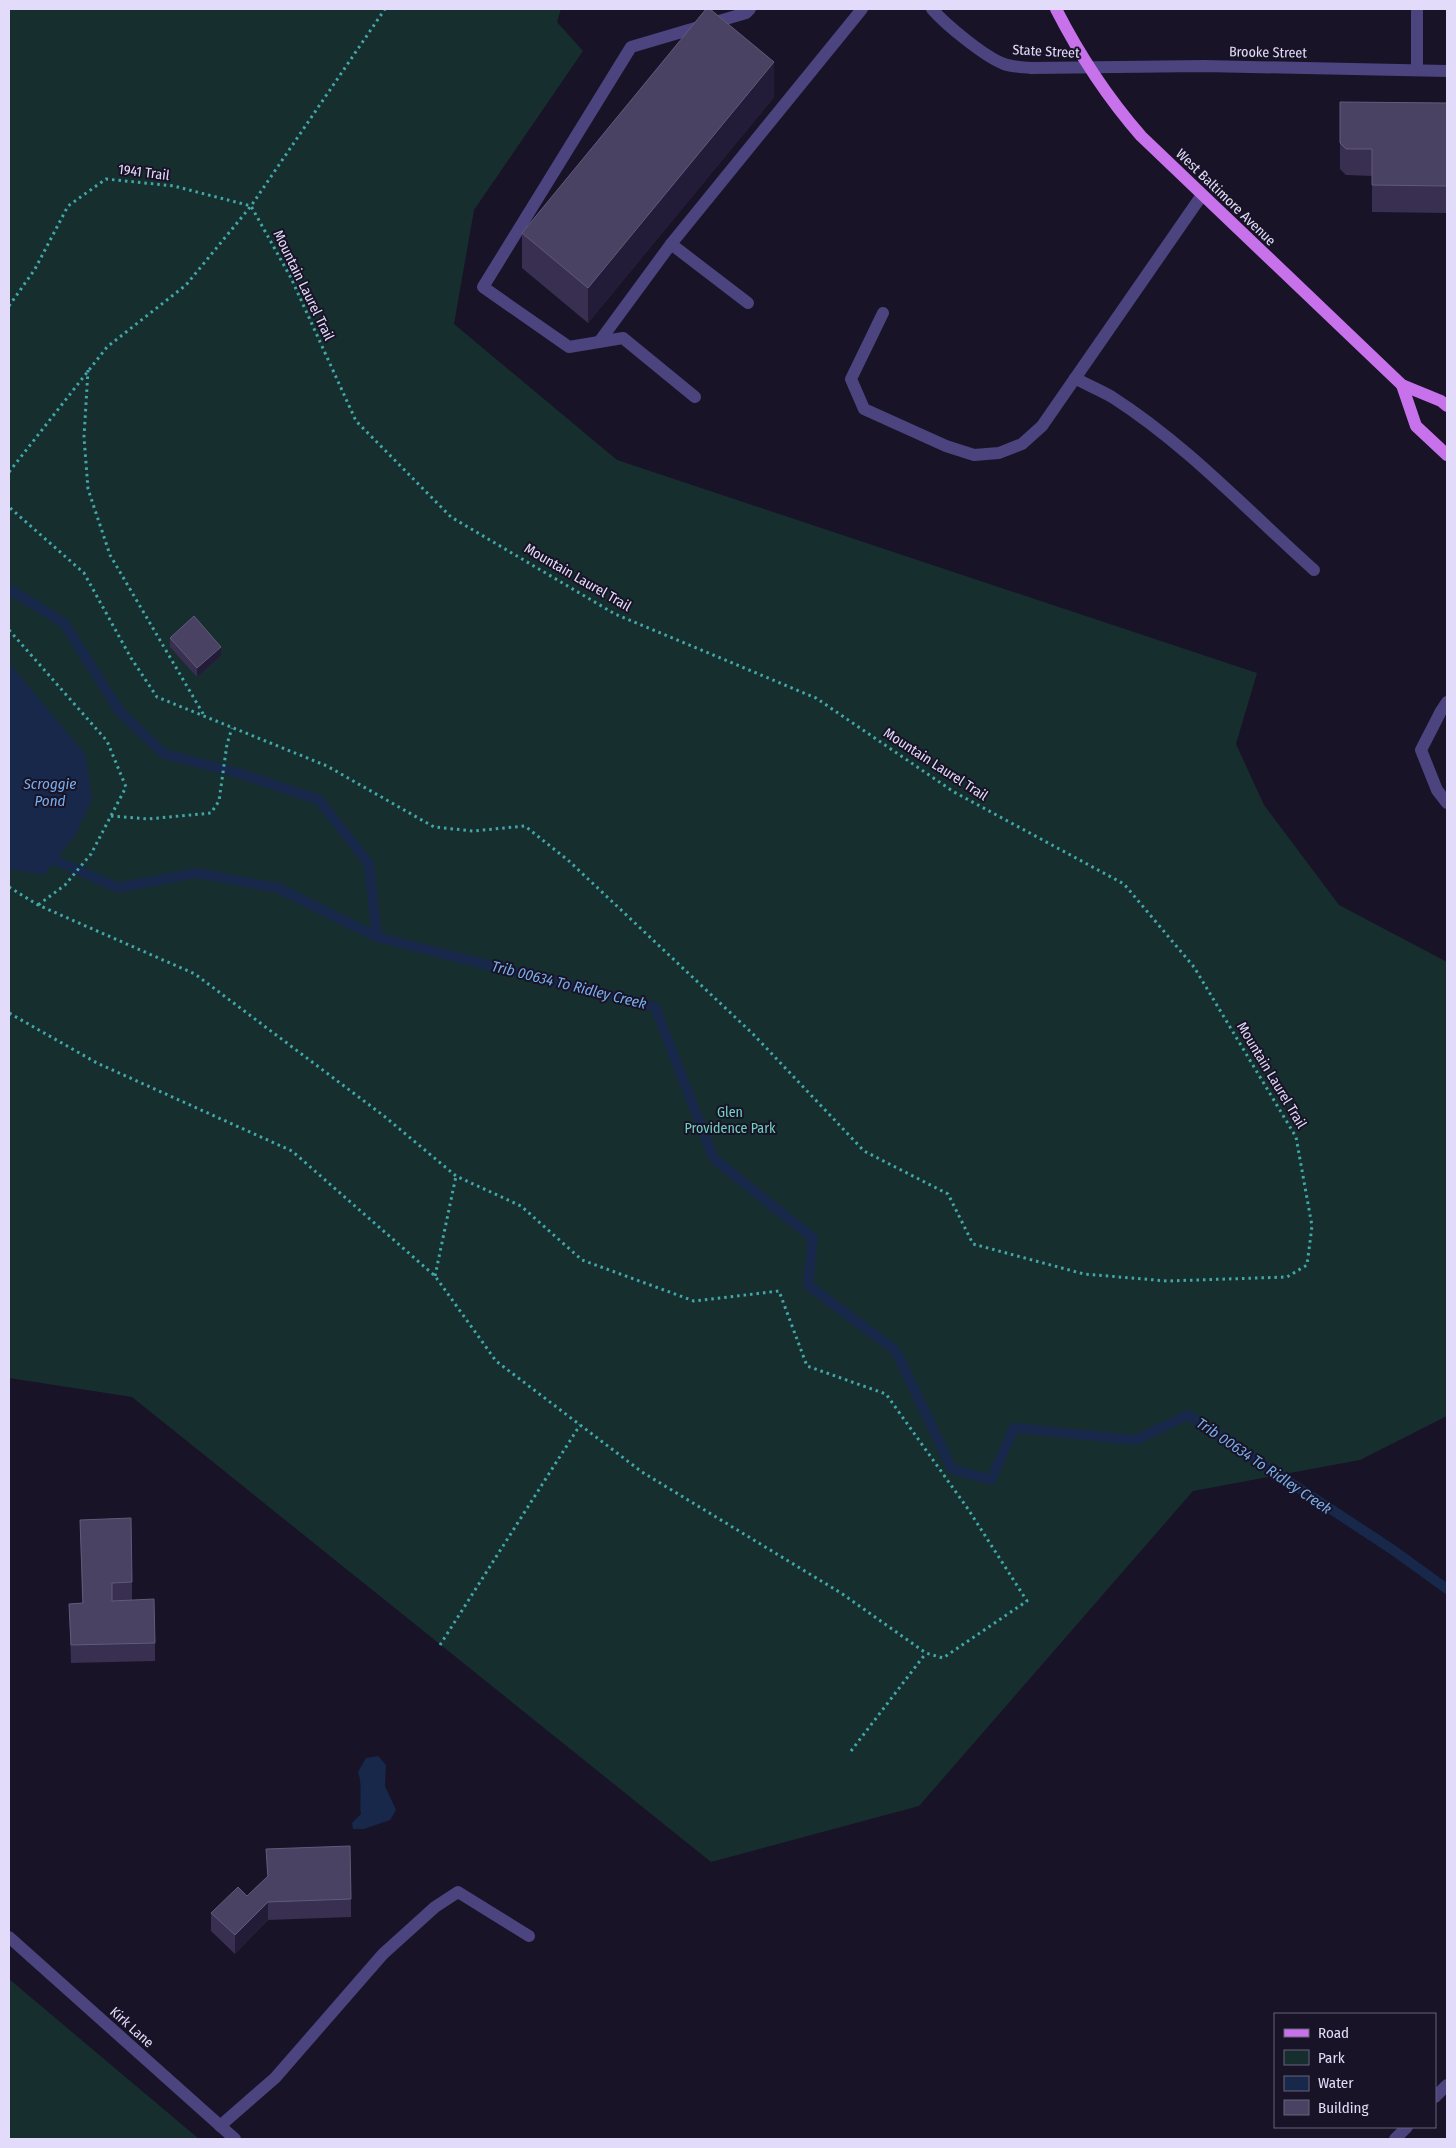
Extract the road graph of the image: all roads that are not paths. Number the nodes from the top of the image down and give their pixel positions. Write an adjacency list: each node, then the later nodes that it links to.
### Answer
1 (750, 9): 13 (street)
2 (862, 9): 10 (street)
3 (932, 9): 6 (street, State Street)
4 (1056, 9): 6 (main road, West Baltimore Avenue)
5 (1417, 9): 7 (street)
6 (1088, 68): 7 (street, Brooke Street); 9 (main road, West Baltimore Avenue)
7 (1417, 70): 8 (street, Brooke Street)
8 (1447, 71)
9 (1202, 195): 14 (street); 15 (main road, West Baltimore Avenue)
10 (670, 244): 11 (street); 13 (street)
11 (748, 303)
12 (883, 313): 14 (street)
13 (600, 342): 16 (street)
14 (1074, 378): 19 (street)
15 (1402, 386): 17 (main road); 18 (main road)
16 (695, 398)
17 (1445, 403)
18 (1447, 455)
19 (1314, 570)
20 (1447, 702): 21 (street)
21 (1447, 803)
22 (529, 1936): 26 (street)
23 (9, 1937): 26 (street, Kirk Lane)
24 (1447, 2085): 25 (street)
25 (1436, 2097)
26 (220, 2126): 28 (street, Kirk Lane)
27 (1405, 2128): 29 (street)
28 (234, 2139)
29 (1395, 2139)

